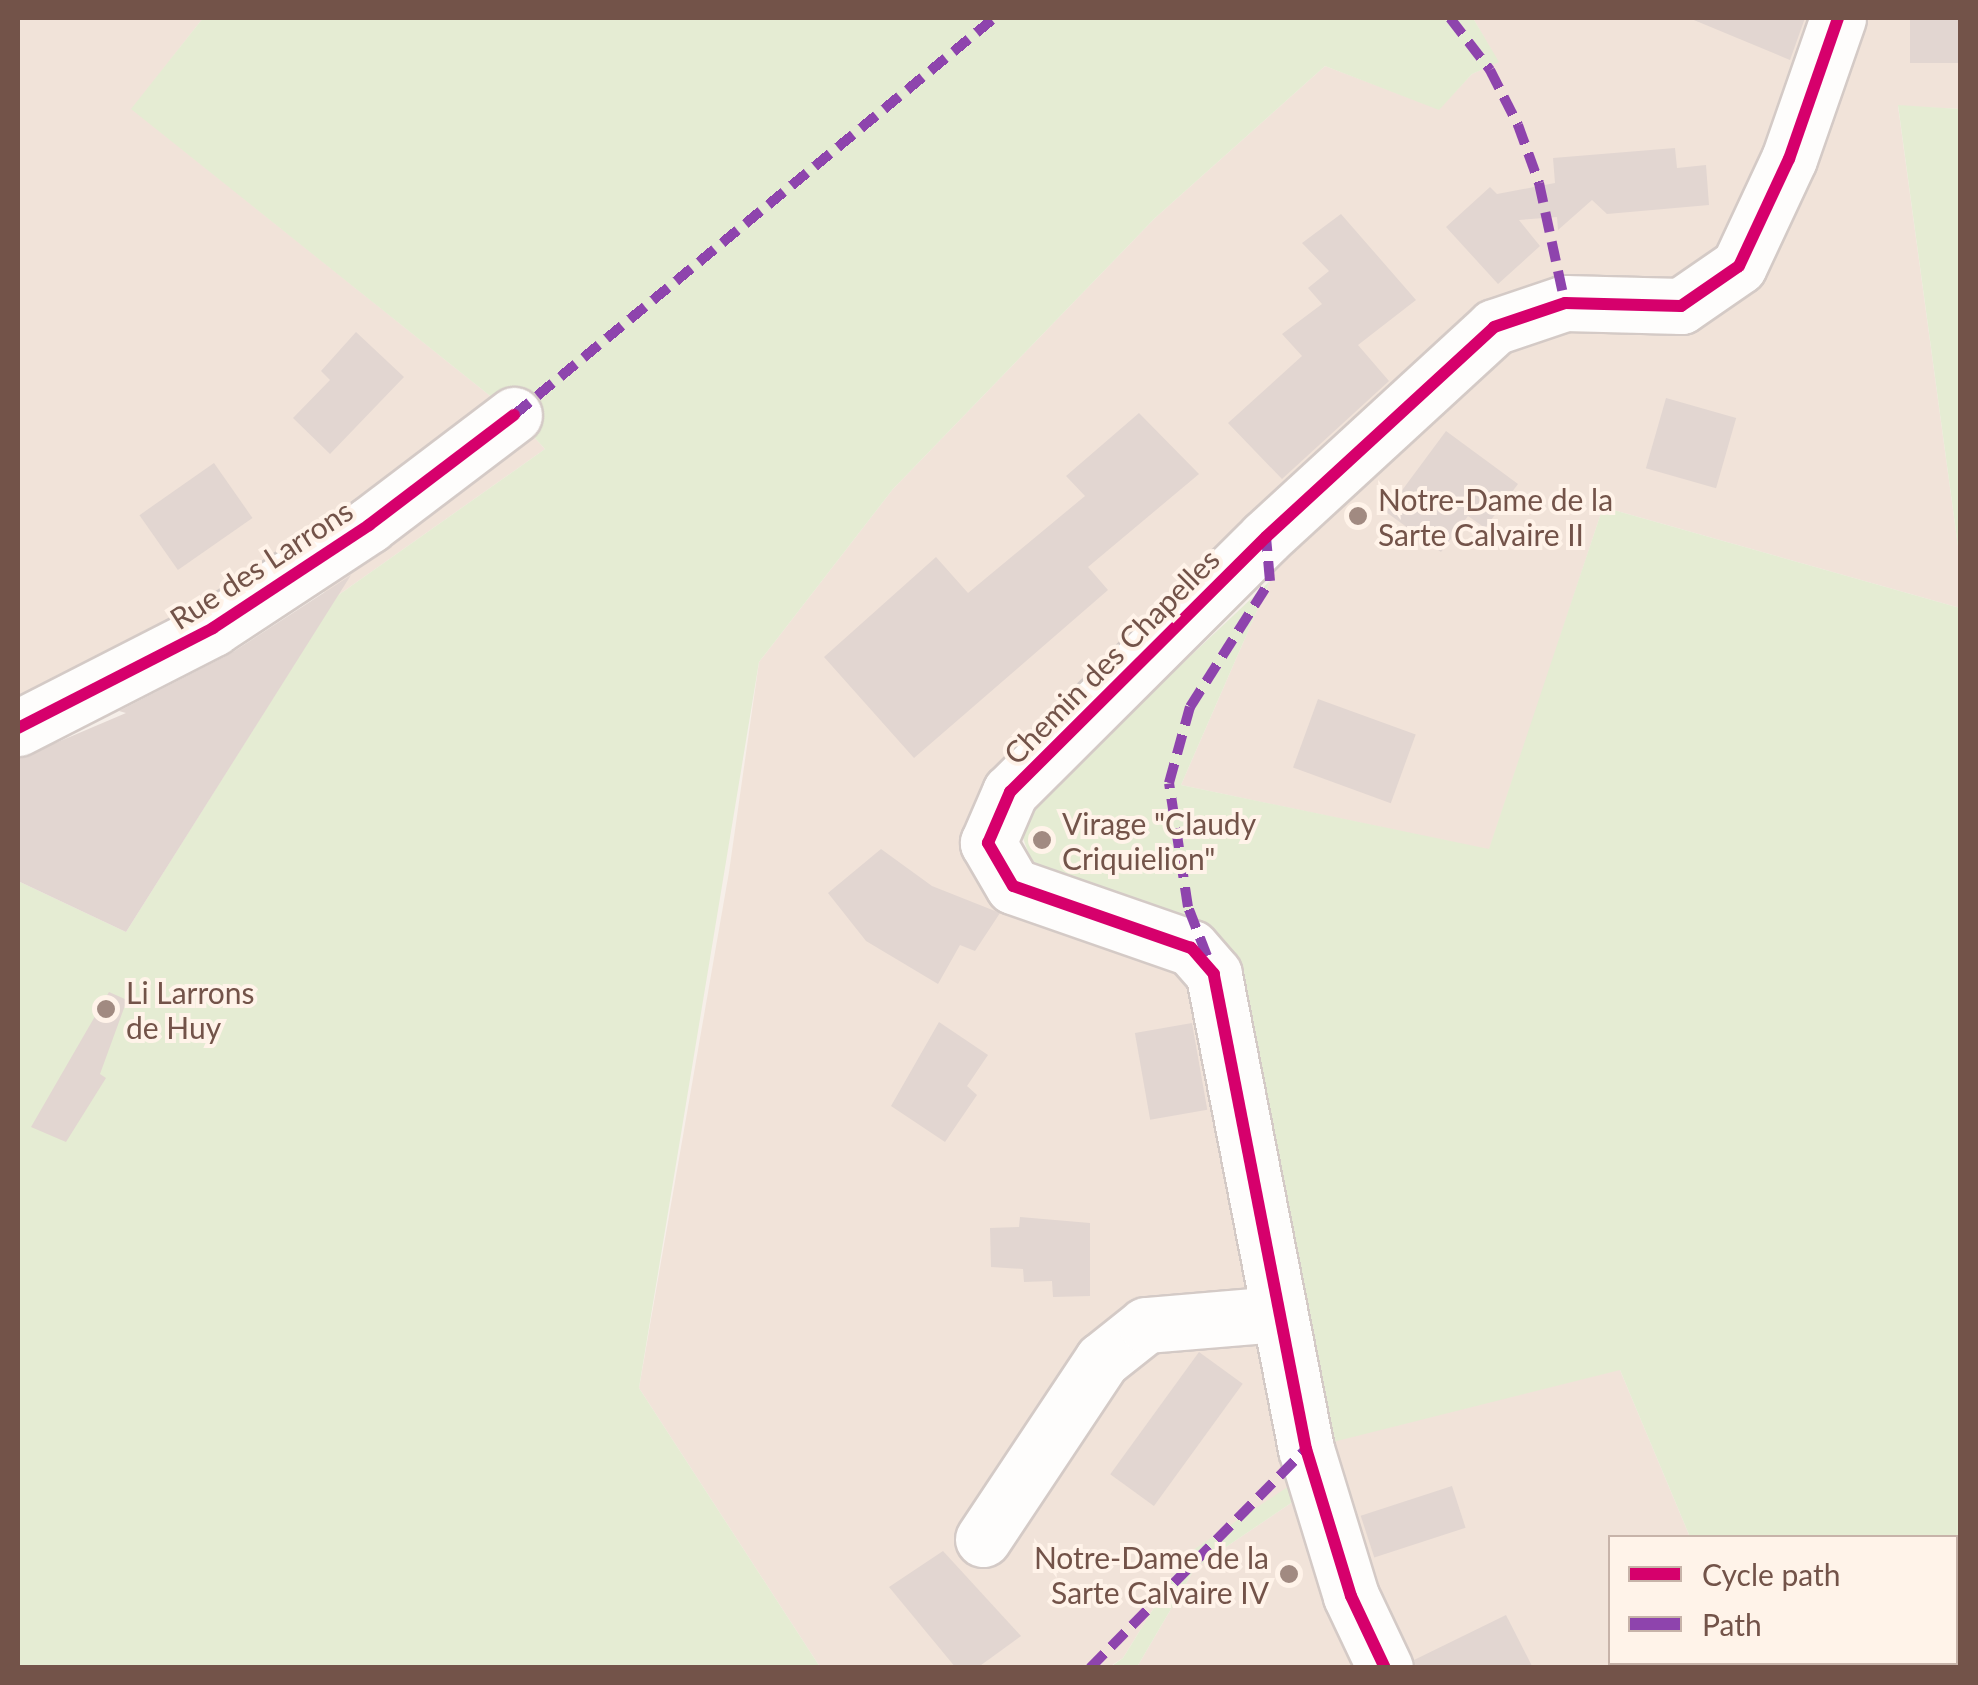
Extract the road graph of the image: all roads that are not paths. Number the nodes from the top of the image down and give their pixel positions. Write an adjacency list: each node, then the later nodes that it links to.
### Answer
1 (1838, 18): 4 (street, Chemin des Chapelles)
2 (514, 415): 3 (street, Rue des Larrons)
3 (18, 728)
4 (1277, 1314): 5 (street); 6 (street, Chemin des Chapelles)
5 (983, 1539)
6 (1385, 1668)

